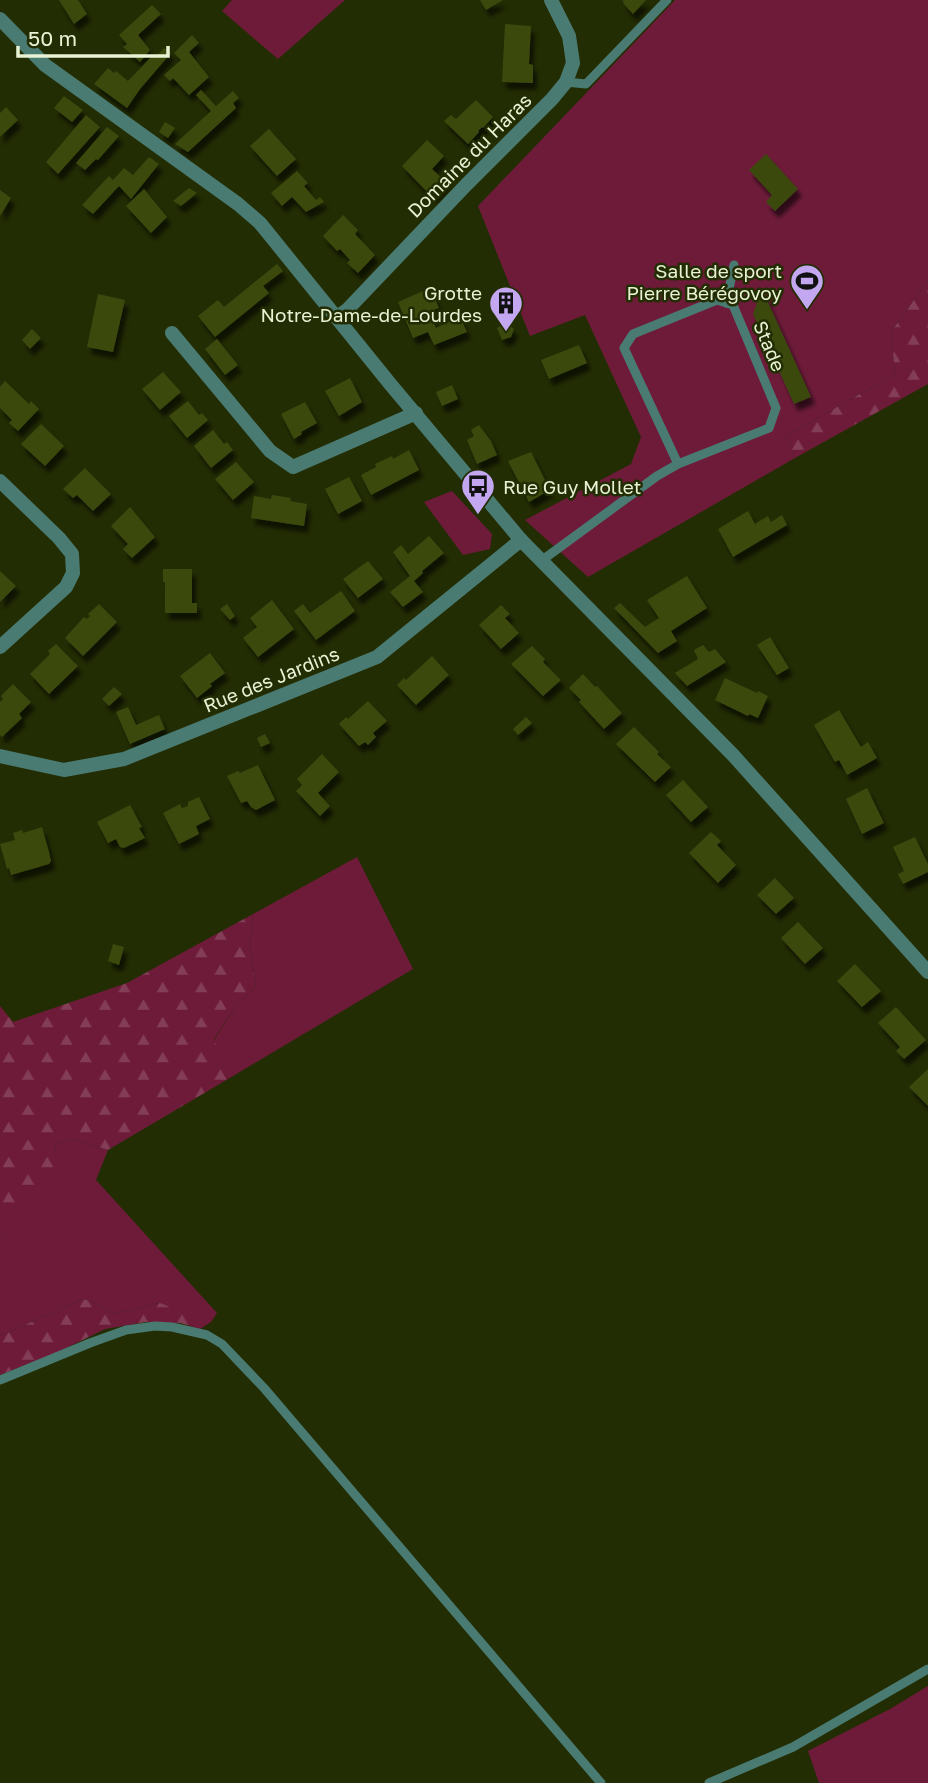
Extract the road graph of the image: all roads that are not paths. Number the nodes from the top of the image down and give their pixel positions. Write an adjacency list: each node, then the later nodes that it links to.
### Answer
1 (551, 0): 4 (street)
2 (667, 0): 4 (lane)
3 (0, 19): 7 (street)
4 (566, 82): 7 (street, Domaine du Haras)
5 (734, 265): 6 (lane)
6 (726, 303): 10 (lane, Stade); 10 (lane)
7 (337, 317): 9 (street)
8 (172, 333): 9 (street)
9 (416, 413): 12 (street)
10 (678, 464): 13 (lane, Stade)
11 (0, 481): 14 (street)
12 (521, 540): 13 (street); 15 (street, Rue des Jardins)
13 (541, 561): 16 (street)
14 (0, 647)
15 (0, 756)
16 (928, 972)
17 (0, 1380): 19 (lane)
18 (928, 1669): 20 (lane)
19 (601, 1783)
20 (709, 1783)

